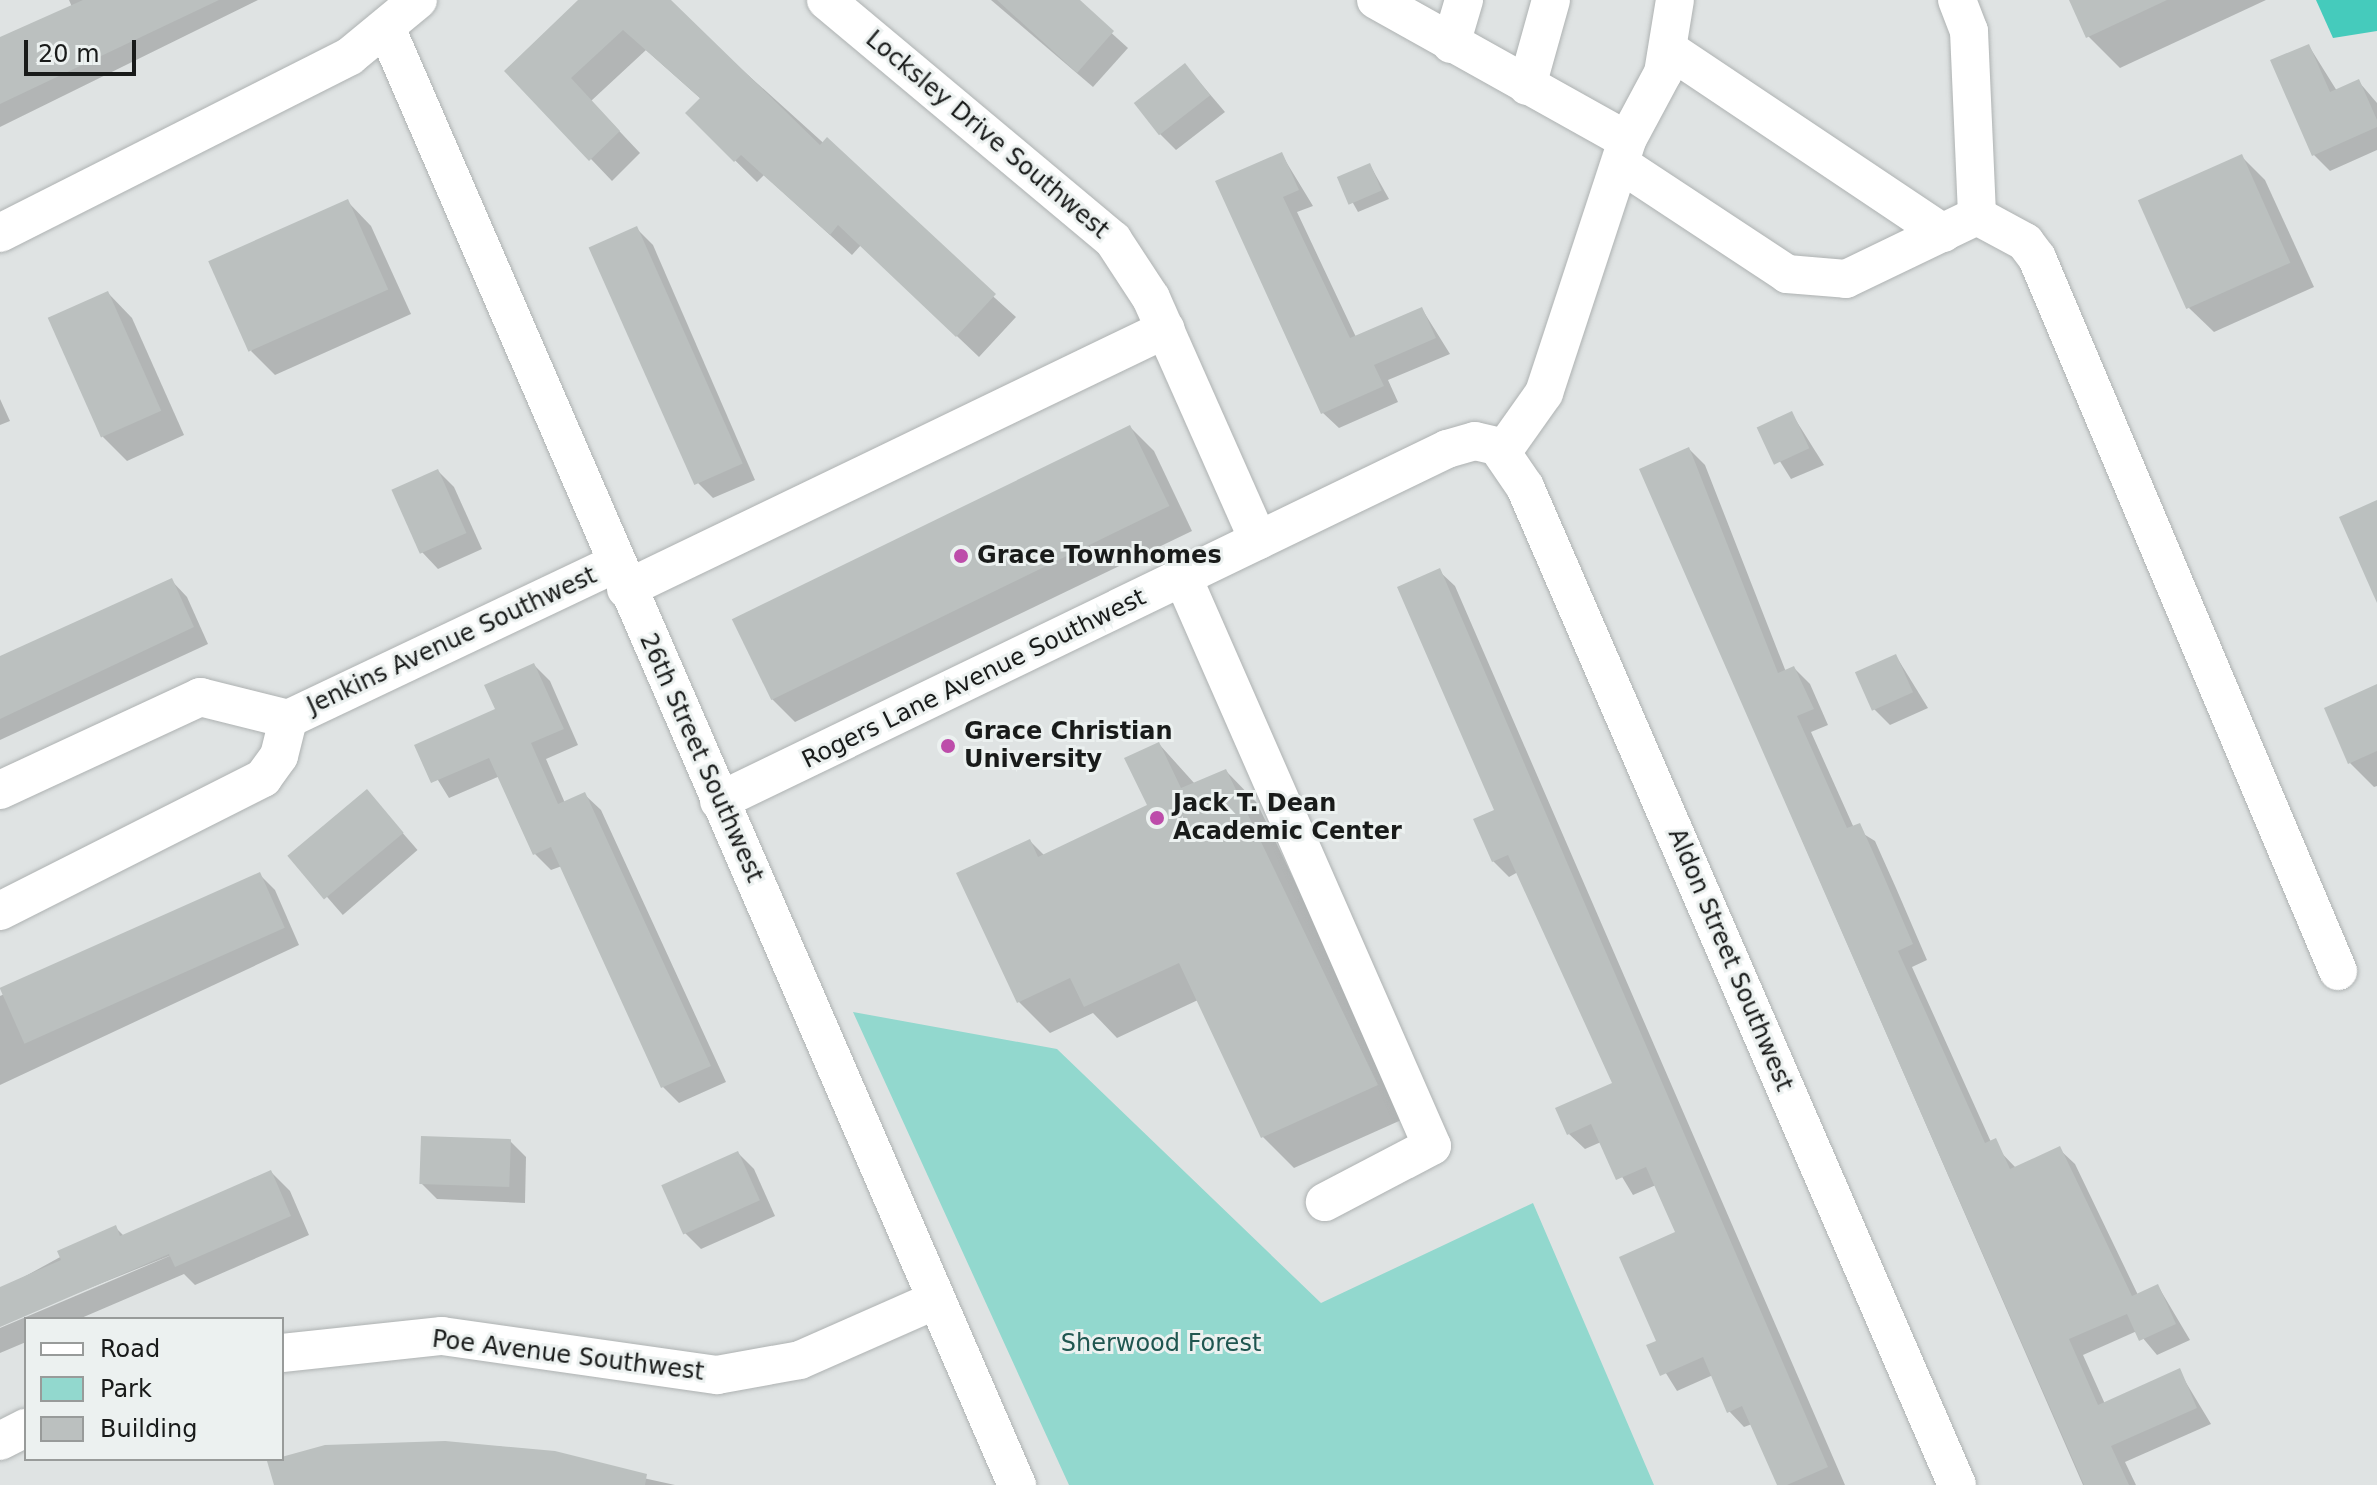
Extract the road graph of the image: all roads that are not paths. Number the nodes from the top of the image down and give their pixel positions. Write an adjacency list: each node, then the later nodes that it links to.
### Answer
1 (418, 0): 8 (street)
2 (826, 0): 16 (street, Locksley Drive Southwest)
3 (1376, 0): 9 (street)
4 (1464, 0): 9 (street)
5 (1551, 0): 11 (street)
6 (1675, 0): 10 (street)
7 (1957, 0): 13 (street)
8 (387, 30): 14 (street); 19 (street, 26th Street Southwest)
9 (1451, 44): 11 (street)
10 (1668, 49): 12 (street); 15 (street)
11 (1527, 86): 12 (street)
12 (1625, 152): 15 (street); 17 (street)
13 (1977, 216): 15 (street); 25 (street)
14 (0, 233)
15 (1943, 233)
16 (1166, 329): 18 (street, Locksley Drive Southwest); 19 (street, Jenkins Avenue Southwest)
17 (1496, 447): 18 (street, Rogers Lane Avenue Southwest); 32 (street, Aldon Street Southwest)
18 (1258, 540): 20 (street, Rogers Lane Avenue Southwest)
19 (620, 576): 21 (street, Jenkins Avenue Southwest); 23 (street, 26th Street Southwest)
20 (1183, 578): 23 (street, Rogers Lane Avenue Southwest); 26 (street)
21 (288, 719): 22 (street, Jenkins Avenue Southwest); 24 (street, Jenkins Avenue Southwest)
22 (0, 790)
23 (719, 801): 27 (street, 26th Street Southwest)
24 (0, 911)
25 (2338, 971)
26 (1325, 1202)
27 (936, 1300): 28 (street, Poe Avenue Southwest); 31 (street, 26th Street Southwest)
28 (284, 1353)
29 (24, 1429): 30 (street)
30 (0, 1441)
31 (1017, 1485)
32 (1957, 1485)

